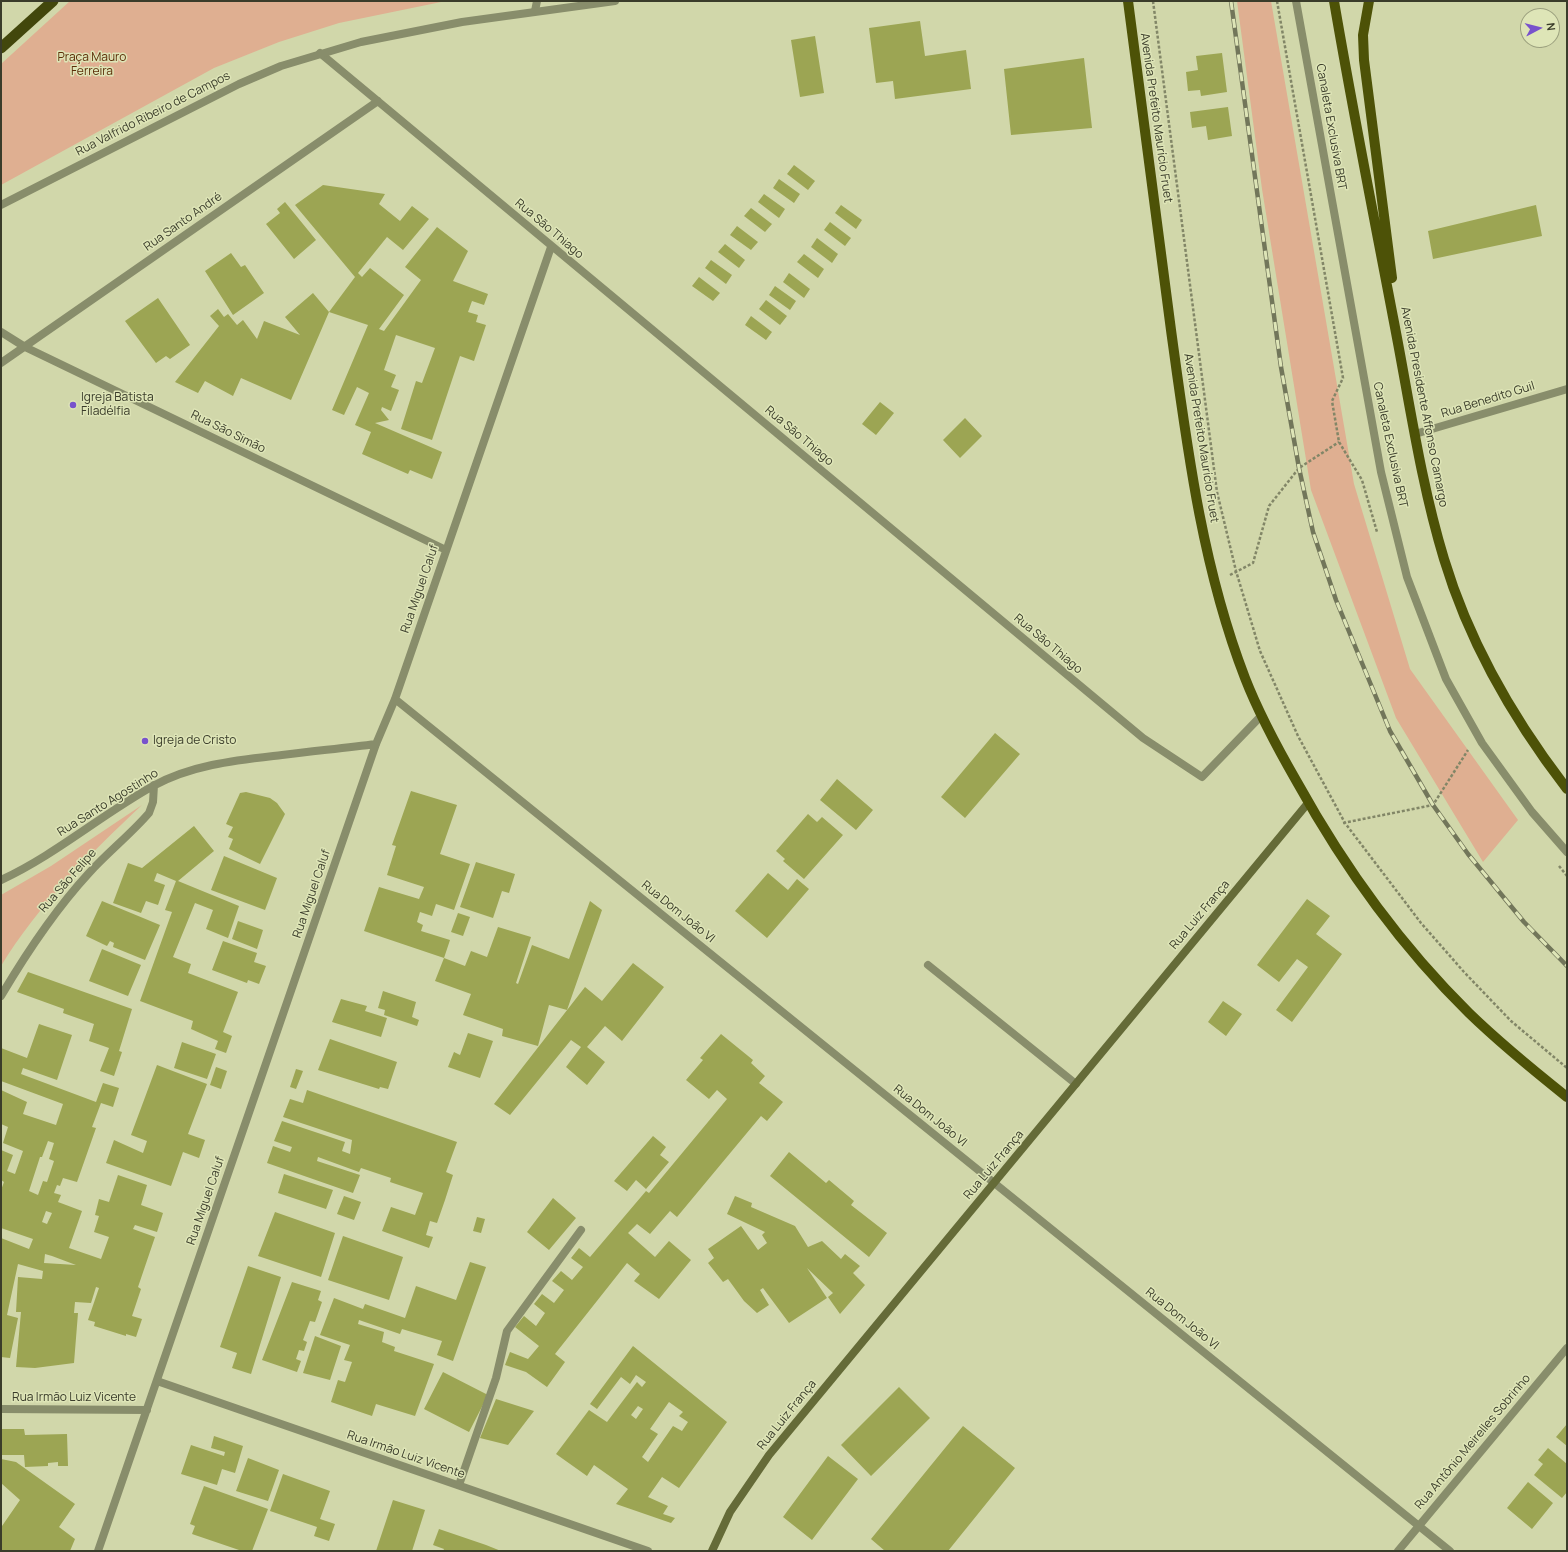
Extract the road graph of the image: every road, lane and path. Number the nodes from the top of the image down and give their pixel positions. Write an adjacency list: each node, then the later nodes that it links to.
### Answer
1 (53, 1): 10 (highway)
2 (537, 1): 9 (street)
3 (615, 1): 9 (street)
4 (1128, 1): 24 (main road, Avenida Prefeito Maurício Fruet)
5 (1153, 1): 23 (path)
6 (1296, 1): 34 (street, Canaleta Exclusiva BRT)
7 (1334, 1): 18 (main road, Avenida Presidente Affonso Camargo)
8 (1369, 1): 18 (main road)
9 (535, 11): 11 (street)
10 (1, 48)
11 (320, 53): 12 (street, Rua São Thiago); 13 (street, Rua Valfrido Ribeiro de Campos)
12 (378, 101): 14 (street, Rua São Thiago); 16 (street, Rua Santo André)
13 (1, 205)
14 (551, 247): 22 (street, Rua Miguel Caluf); 26 (street, Rua São Thiago)
15 (1, 332): 16 (street, Rua São Simão)
16 (25, 347): 17 (street, Rua Santo André); 22 (street, Rua São Simão)
17 (1, 363)
18 (1403, 370): 20 (main road, Avenida Presidente Affonso Camargo)
19 (1567, 389): 20 (street, Rua Benedito Guil)
20 (1415, 434): 30 (main road, Avenida Presidente Affonso Camargo)
21 (1339, 442): 23 (path)
22 (446, 550): 25 (street, Rua Miguel Caluf)
23 (1236, 571): 24 (path); 32 (path)
24 (1215, 582): 26 (main road, Avenida Prefeito Maurício Fruet)
25 (395, 699): 27 (street, Rua Miguel Caluf); 41 (street, Rua Dom João VI)
26 (1262, 716): 31 (main road, Avenida Prefeito Maurício Fruet)
27 (376, 744): 29 (street, Rua Santo Agostinho); 44 (street, Rua Miguel Caluf)
28 (1468, 749): 32 (path)
29 (154, 785): 35 (street, Rua Santo Agostinho); 37 (street, Rua São Felipe)
30 (1567, 790)
31 (1308, 803): 33 (main road, Avenida Prefeito Maurício Fruet); 39 (main road, Rua Luiz França)
32 (1345, 823): 33 (path); 38 (path)
33 (1326, 834): 40 (main road, Avenida Prefeito Maurício Fruet)
34 (1567, 852)
35 (1, 880)
36 (928, 965): 39 (street)
37 (1, 996)
38 (1567, 1068)
39 (1076, 1084): 41 (main road, Rua Luiz França)
40 (1567, 1097)
41 (994, 1183): 48 (street, Rua Dom João VI); 51 (main road, Rua Luiz França)
42 (581, 1230): 47 (street)
43 (1567, 1348): 48 (street, Rua Antônio Meirelles Sobrinho)
44 (157, 1381): 46 (street, Rua Miguel Caluf); 47 (street, Rua Irmão Luiz Vicente)
45 (1, 1409): 46 (street, Rua Irmão Luiz Vicente)
46 (147, 1410): 49 (street, Rua Miguel Caluf)
47 (458, 1485): 50 (street, Rua Irmão Luiz Vicente)
48 (1419, 1526): 52 (street, Rua Antônio Meirelles Sobrinho); 53 (street, Rua Dom João VI)
49 (98, 1551)
50 (648, 1551)
51 (712, 1551)
52 (1398, 1551)
53 (1450, 1551)

